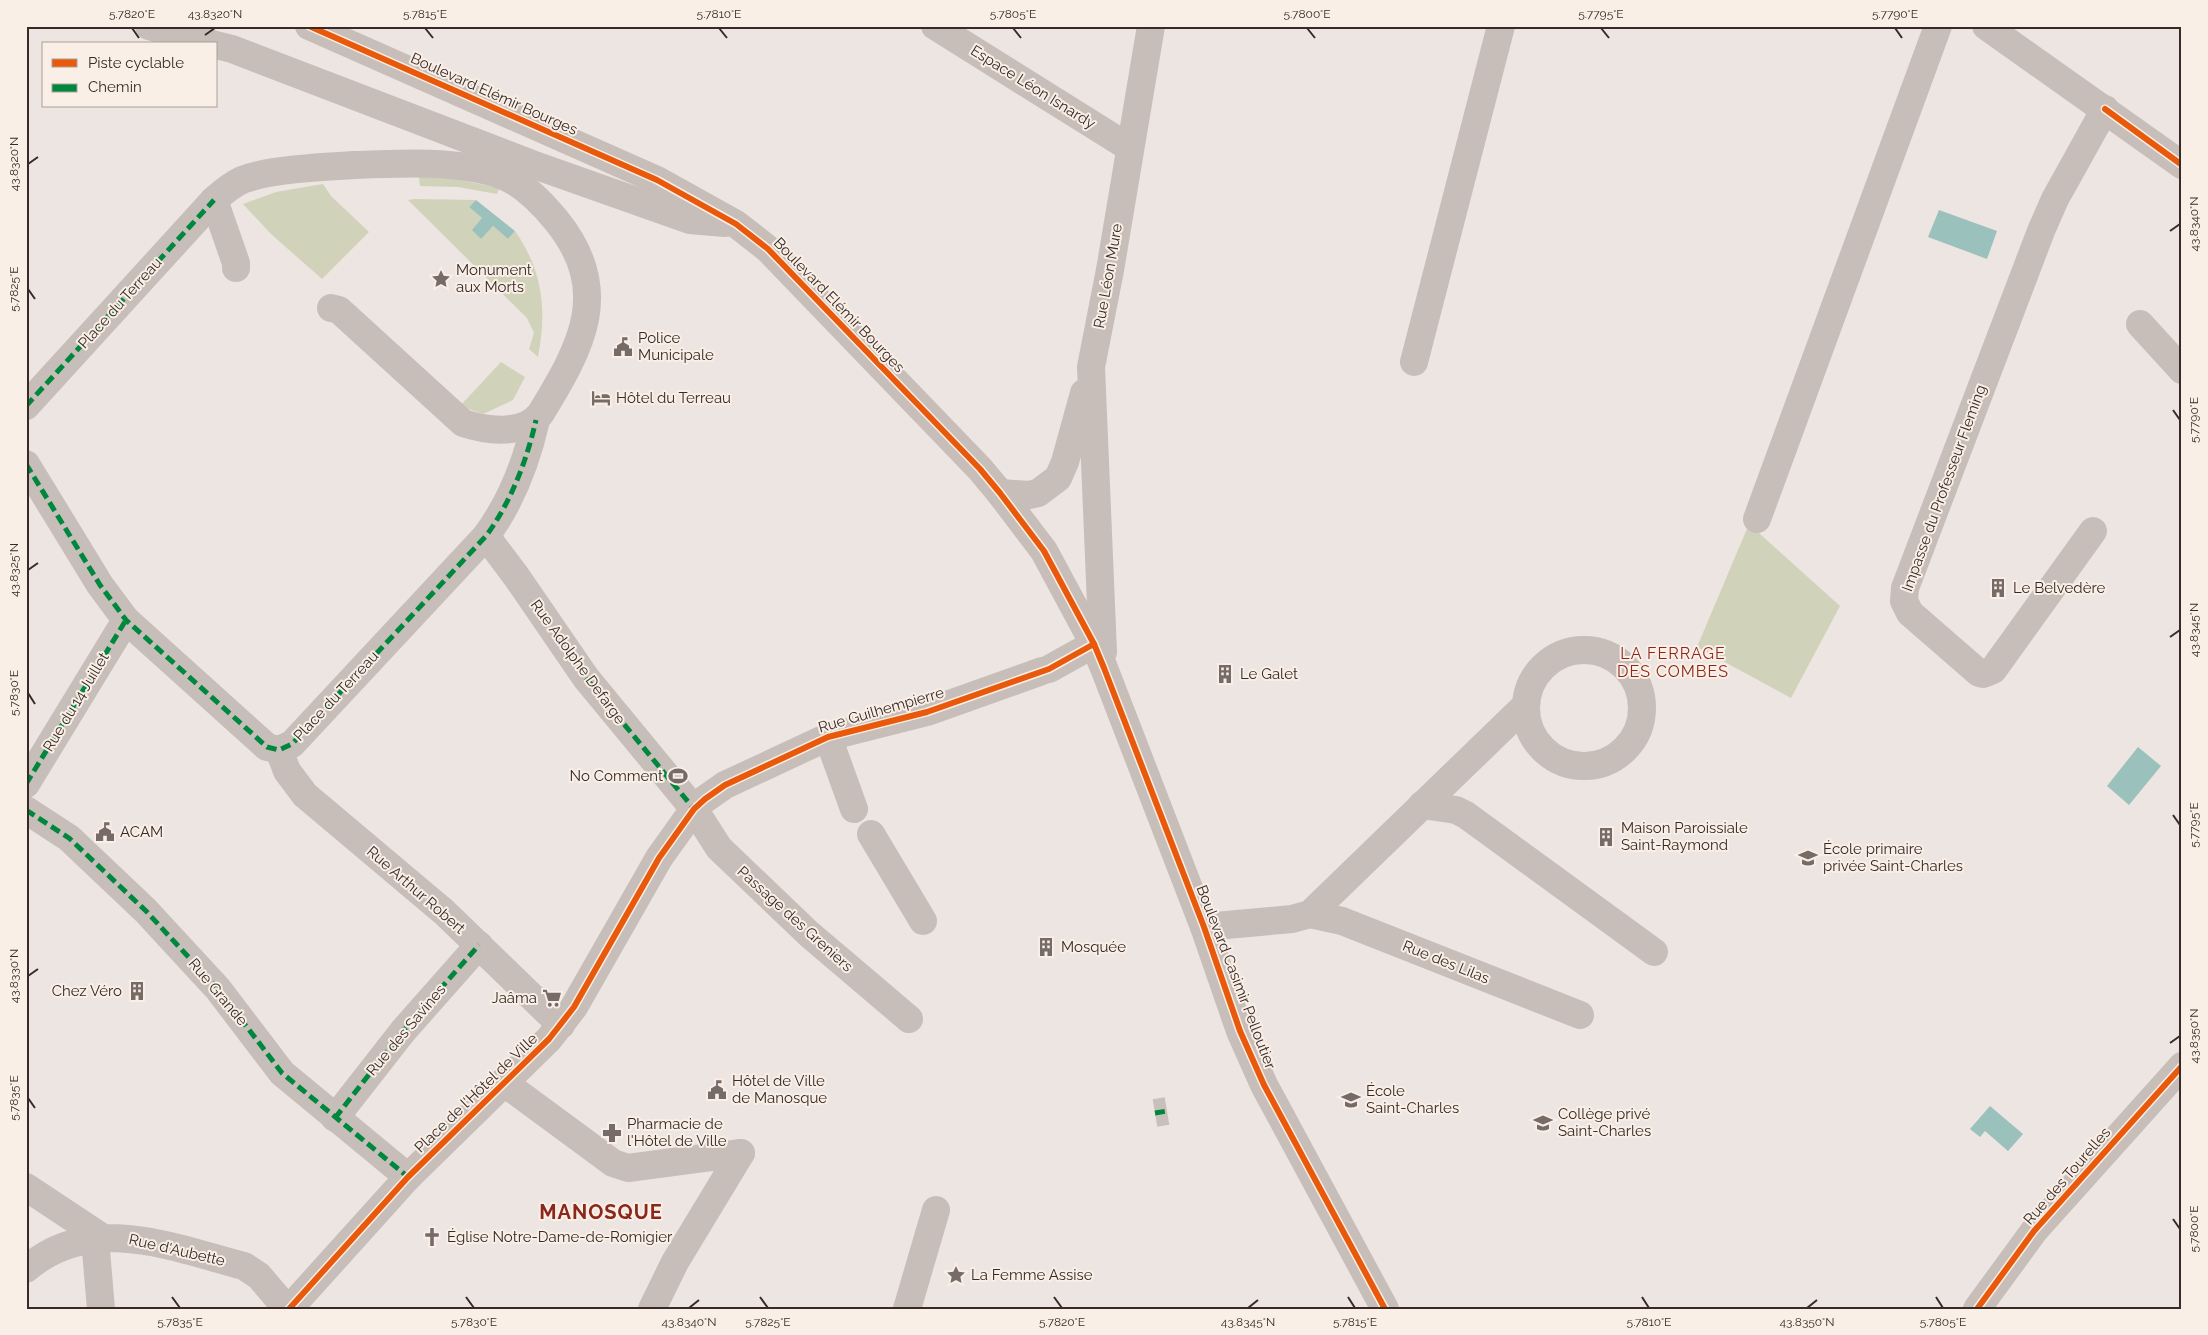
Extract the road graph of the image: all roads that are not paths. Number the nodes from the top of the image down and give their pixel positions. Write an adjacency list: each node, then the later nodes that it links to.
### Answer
1 (149, 26): 8 (street)
2 (309, 26): 15 (street, Boulevard Elémir Bourges)
3 (936, 26): 11 (street, Espace Léon Isnardy)
4 (1152, 26): 11 (street, Rue Léon Mure)
5 (1501, 26): 19 (street)
6 (1938, 26): 26 (street)
7 (1986, 26): 10 (street)
8 (205, 42)
9 (218, 46): 12 (street)
10 (2105, 109): 13 (street); 27 (street, Impasse du Professeur Fleming)
11 (1130, 148): 20 (street, Rue Léon Mure)
12 (513, 164): 14 (street, Place du Terreau); 15 (street); 23 (street, Place du Terreau)
13 (2182, 165)
14 (214, 200): 16 (street); 22 (street, Place du Terreau)
15 (736, 224): 25 (street, Boulevard Elémir Bourges)
16 (236, 268)
17 (331, 308): 23 (street)
18 (2140, 324): 21 (street)
19 (1414, 362)
20 (1091, 368): 25 (street); 30 (street, Rue Léon Mure)
21 (2182, 370)
22 (26, 406)
23 (536, 420): 28 (street, Place du Terreau)
24 (26, 464): 31 (street, Place du Terreau)
25 (1000, 493): 29 (street, Boulevard Elémir Bourges)
26 (1757, 520)
27 (2093, 531)
28 (486, 536): 35 (street, Place du Terreau); 38 (street, Rue Adolphe Defarge)
29 (1044, 551): 30 (street); 32 (street, Boulevard Elémir Bourges)
30 (1099, 582): 32 (street)
31 (126, 620): 35 (street, Place du Terreau); 36 (street, Rue du 14 Juillet)
32 (1099, 656): 34 (street, Rue Guilhempierre); 44 (street, Boulevard Casimir Pelloutier)
33 (1526, 704): 33 (street); 37 (street)
34 (828, 737): 38 (street, Rue Guilhempierre); 39 (street)
35 (279, 750): 45 (street, Rue Arthur Robert)
36 (26, 784)
37 (1422, 805): 42 (street); 46 (street)
38 (694, 809): 48 (street, Passage des Greniers); 49 (street, Rue Guilhempierre)
39 (854, 809)
40 (26, 810): 52 (street, Rue Grande)
41 (871, 834): 43 (street)
42 (1310, 914): 44 (street, Boulevard Casimir Pelloutier); 47 (street, Rue des Lilas)
43 (923, 921)
44 (1204, 927): 62 (street, Boulevard Casimir Pelloutier)
45 (479, 945): 49 (street, Rue Arthur Robert); 52 (street, Rue des Savines)
46 (1654, 952)
47 (1580, 1015)
48 (909, 1019)
49 (560, 1025): 51 (street, Place de l'Hôtel de Ville)
50 (2182, 1066): 63 (street, Rue des Tourelles)
51 (503, 1082): 53 (street, Place de l'Hôtel de Ville); 60 (street, Place de l'Hôtel de Ville)
52 (335, 1118): 53 (street, Rue Grande)
53 (408, 1177): 59 (street, Place de l'Hôtel de Ville)
54 (26, 1187): 56 (street)
55 (936, 1210): 61 (street)
56 (99, 1238): 57 (street, Rue d'Aubette); 58 (street); 59 (street, Rue d'Aubette)
57 (26, 1269)
58 (101, 1309)
59 (288, 1309)
60 (652, 1309)
61 (907, 1309)
62 (1385, 1309)
63 (1977, 1309)

